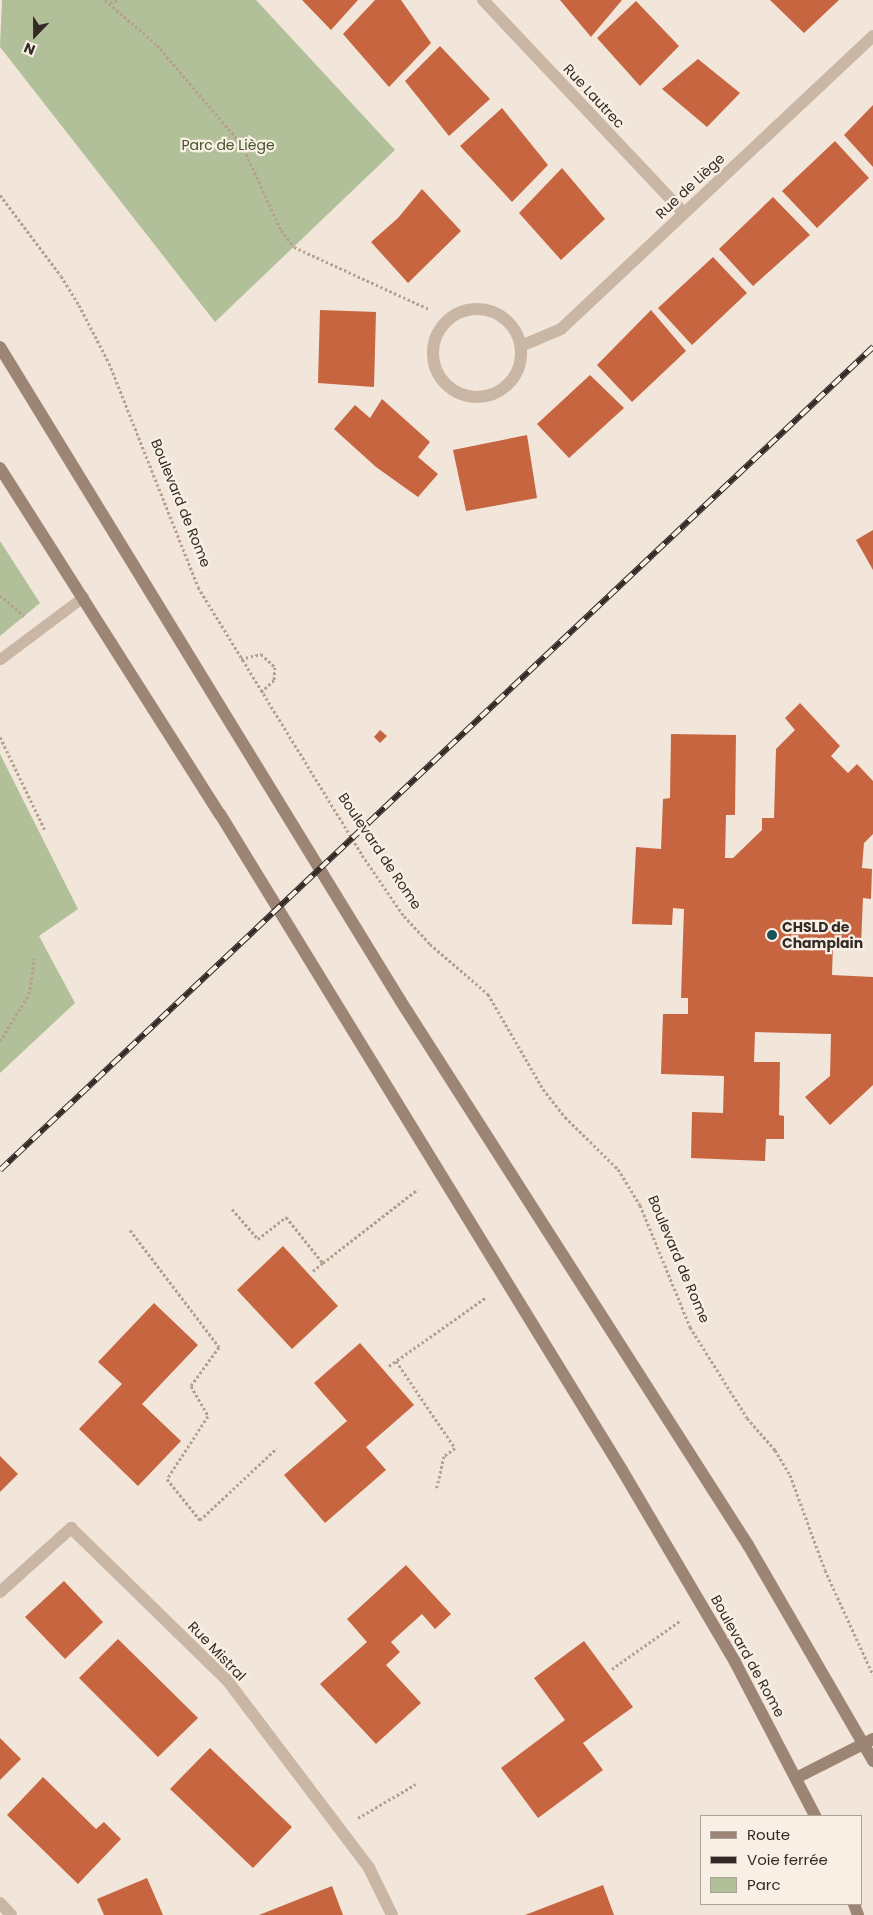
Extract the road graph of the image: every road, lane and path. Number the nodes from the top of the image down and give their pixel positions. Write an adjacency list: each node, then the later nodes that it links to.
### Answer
1 (105, 0): 4 (path)
2 (118, 0): 4 (path)
3 (483, 0): 7 (street, Rue Lautrec)
4 (110, 3): 8 (path)
5 (873, 36): 7 (street, Rue de Liège)
6 (0, 195): 16 (path, Boulevard de Rome)
7 (684, 213): 9 (street, Rue de Liège)
8 (428, 309)
9 (520, 346): 9 (street)
10 (0, 347): 36 (main road)
11 (0, 468): 13 (main road, Boulevard de Rome)
12 (0, 595): 14 (path)
13 (83, 597): 14 (lane); 38 (main road, Boulevard de Rome)
14 (40, 630): 15 (lane)
15 (0, 659)
16 (241, 659): 17 (path, Boulevard de Rome); 17 (path)
17 (261, 692): 35 (path, Boulevard de Rome)
18 (0, 737): 19 (path)
19 (45, 830)
20 (35, 958): 21 (path)
21 (0, 1041)
22 (418, 1190): 25 (path)
23 (232, 1210): 25 (path)
24 (130, 1230): 30 (path)
25 (323, 1263): 26 (path)
26 (313, 1271)
27 (485, 1298): 28 (path)
28 (396, 1361): 29 (path); 31 (path)
29 (389, 1366)
30 (277, 1448)
31 (436, 1490)
32 (0, 1592): 41 (street, Rue Mistral)
33 (681, 1620): 34 (path)
34 (612, 1669)
35 (873, 1675)
36 (869, 1741): 37 (main road); 38 (main road)
37 (873, 1761)
38 (796, 1778): 40 (main road, Boulevard de Rome)
39 (416, 1784): 41 (path)
40 (814, 1815)
41 (339, 1829): 44 (street, Rue Mistral)
42 (0, 1903): 43 (street)
43 (10, 1915)
44 (392, 1915)

